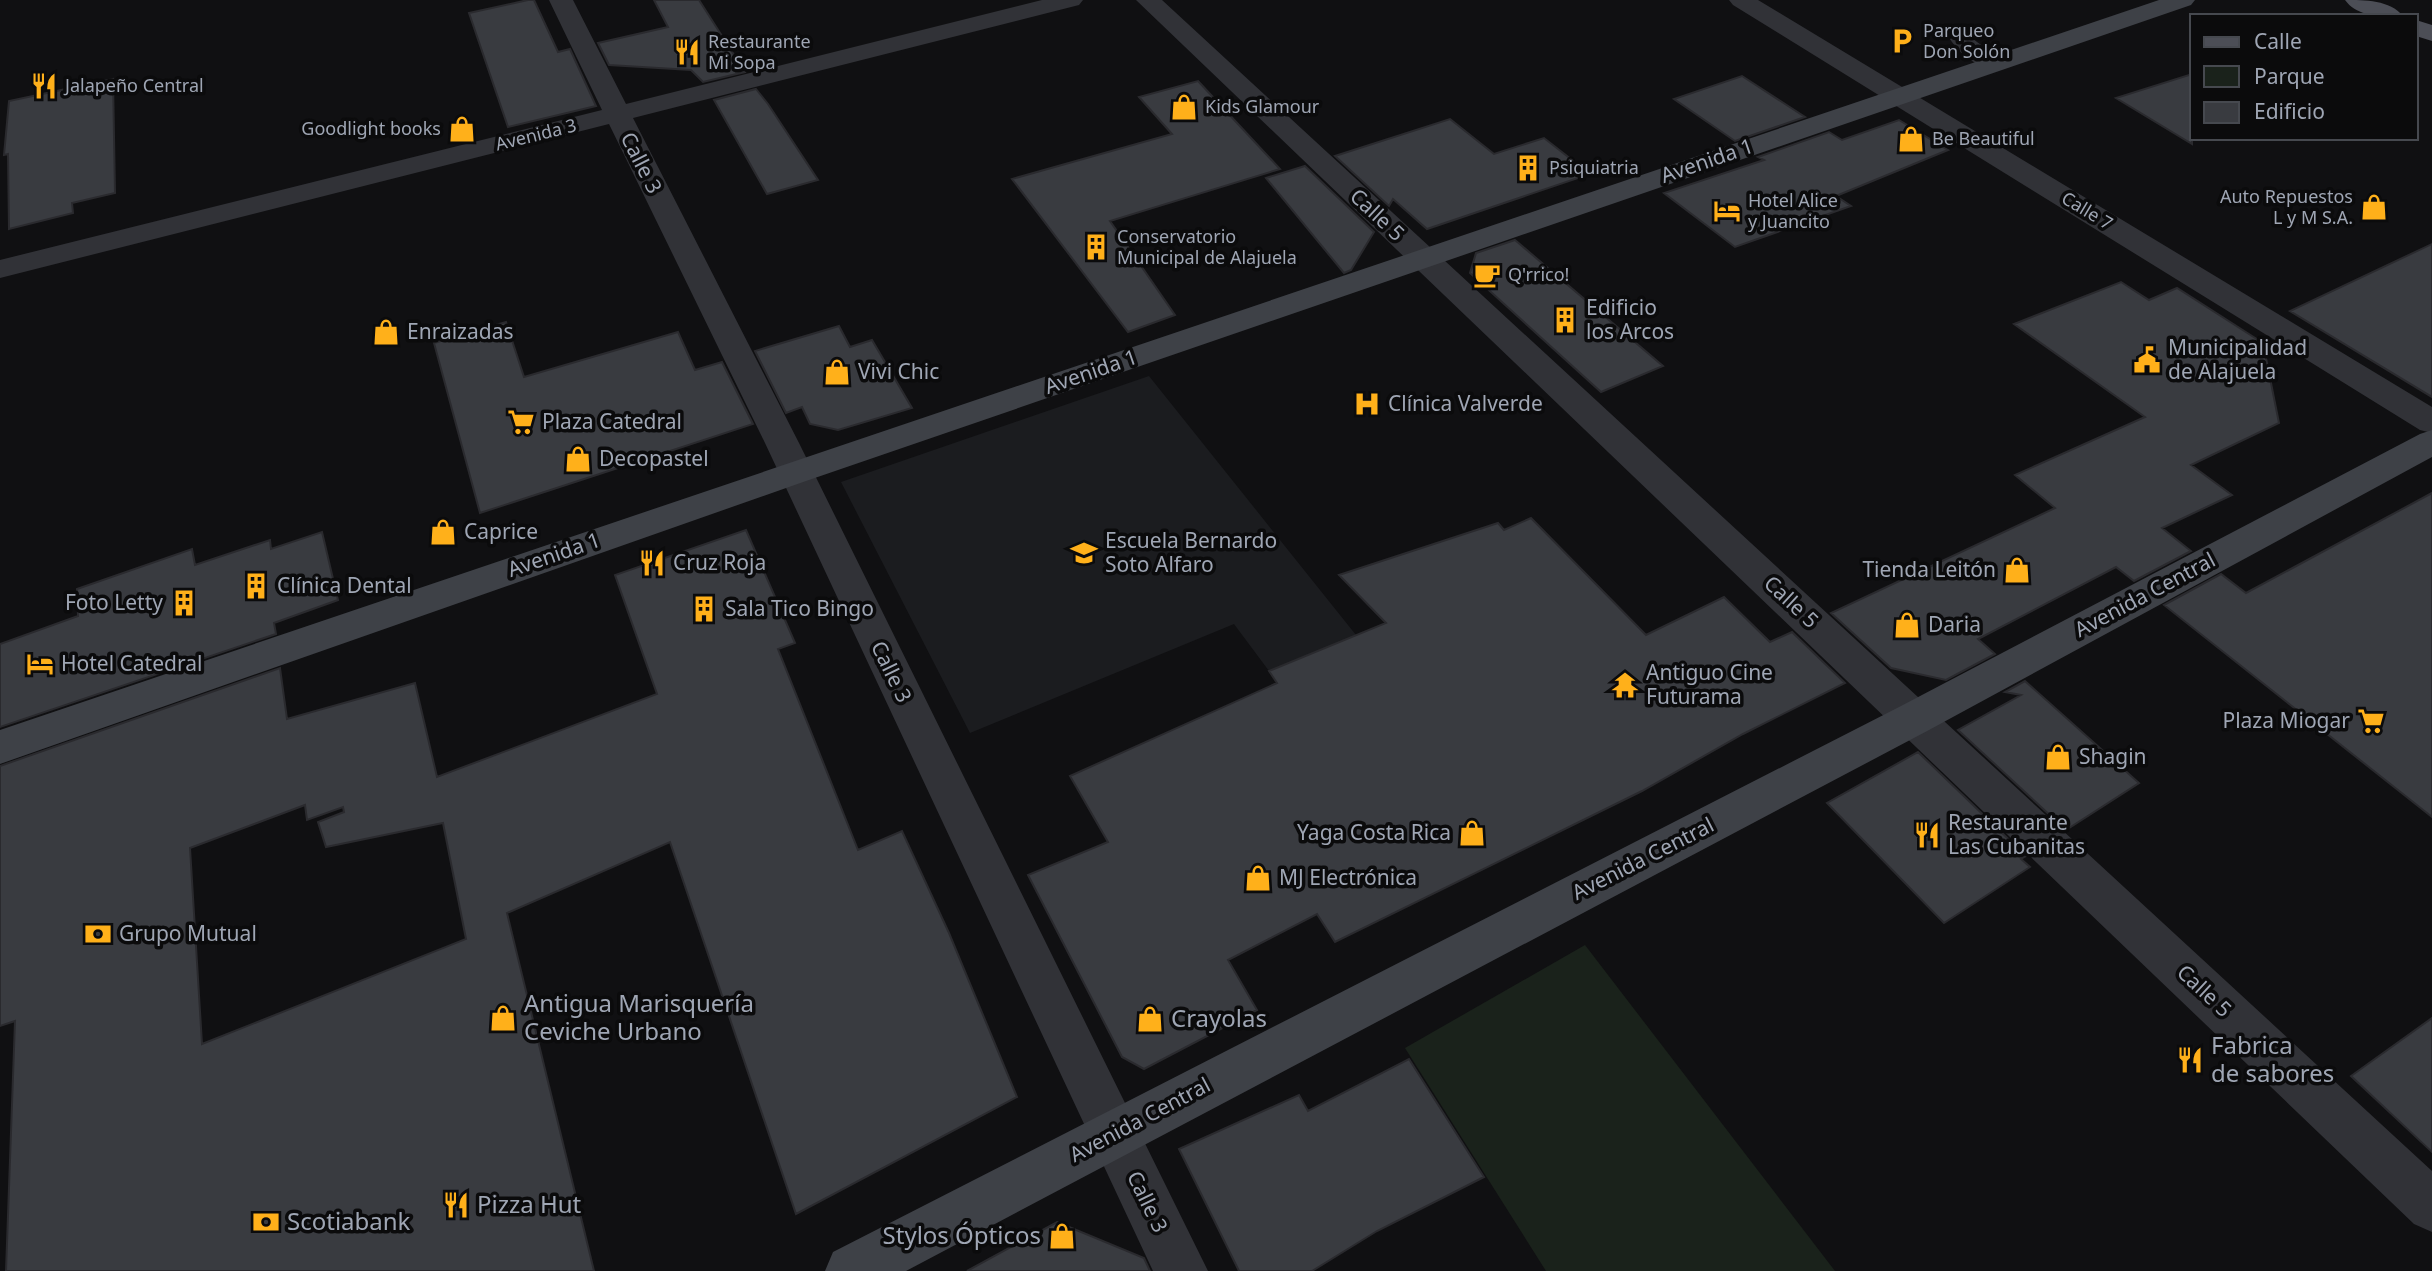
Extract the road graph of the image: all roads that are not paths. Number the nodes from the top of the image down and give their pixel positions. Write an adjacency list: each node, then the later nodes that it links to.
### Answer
1 (561, 0): 11 (street, Calle 3)
2 (1072, 0): 11 (street, Avenida 3)
3 (1148, 0): 12 (street, Calle 5)
4 (1741, 0): 10 (street, Calle 7)
5 (2183, 0): 9 (street, Avenida 1)
6 (2357, 0): 7 (main road)
7 (2387, 14)
8 (1961, 39): 9 (lane)
9 (1995, 63): 10 (street, Avenida 1)
10 (1898, 95): 12 (street, Avenida 1); 14 (street, Calle 7)
11 (617, 115): 13 (street, Avenida 3); 16 (street, Calle 3)
12 (1424, 259): 16 (street, Avenida 1); 17 (street, Calle 5)
13 (0, 269)
14 (2432, 422)
15 (2432, 442): 17 (street, Avenida Central)
16 (793, 472): 18 (street, Avenida 1); 19 (street, Calle 3)
17 (1915, 718): 19 (street, Avenida Central); 20 (street, Calle 5)
18 (0, 747)
19 (1115, 1134): 21 (street, Avenida Central); 22 (street, Calle 3)
20 (2432, 1206)
21 (852, 1271)
22 (1181, 1271)

